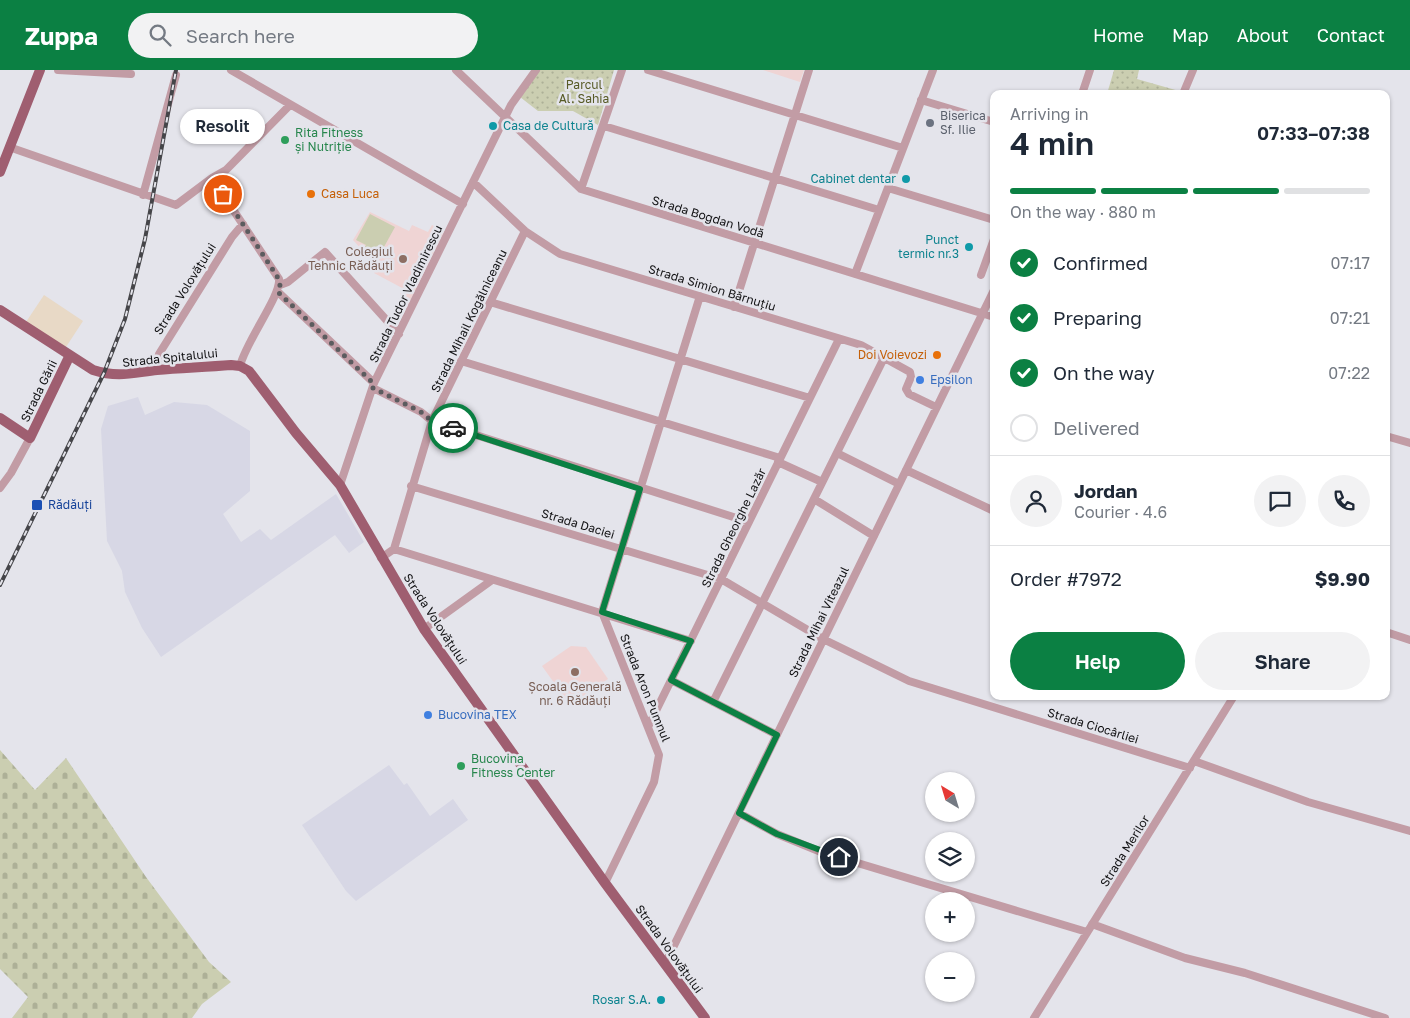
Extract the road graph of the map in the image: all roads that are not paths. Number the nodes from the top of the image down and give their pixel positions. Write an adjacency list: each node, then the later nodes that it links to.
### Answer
1 (40, 70): 23 (main road)
2 (58, 70): 13 (street)
3 (231, 70): 18 (street)
4 (456, 70): 20 (street, Strada Bogdan Vodă)
5 (536, 70): 20 (street, Strada Tudor Vladimirescu)
6 (622, 70): 22 (street)
7 (648, 70): 12 (street)
8 (809, 70): 19 (street)
9 (933, 70): 17 (street)
10 (1090, 70): 15 (street)
11 (1193, 70): 16 (street)
12 (663, 72): 19 (street)
13 (131, 74)
14 (176, 75): 31 (street)
15 (1083, 90)
16 (1185, 90)
17 (921, 100): 21 (street); 24 (street)
18 (290, 105): 26 (street); 32 (street)
19 (795, 115): 24 (street); 27 (street)
20 (505, 118): 28 (street, Strada Tudor Vladimirescu); 30 (street, Strada Bogdan Vodă)
21 (990, 121)
22 (604, 126): 27 (street); 30 (street)
23 (9, 147): 25 (main road); 31 (street)
24 (903, 148): 29 (street)
25 (0, 172)
26 (212, 178): 31 (street); 35 (street)
27 (775, 178): 33 (street); 37 (street)
28 (474, 182): 32 (street, Strada Tudor Vladimirescu); 36 (street, Strada Simion Bărnuțiu)
29 (888, 188): 33 (street); 34 (street)
30 (581, 189): 37 (street, Strada Bogdan Vodă)
31 (144, 195)
32 (463, 204): 49 (street, Strada Tudor Vladimirescu)
33 (879, 210): 39 (street)
34 (990, 219)
35 (243, 224): 41 (street); 56 (street, Strada Volovățului)
36 (525, 231): 42 (street, Strada Simion Bărnuțiu); 44 (street, Strada Mihail Kogălniceanu)
37 (754, 243): 39 (street, Strada Bogdan Vodă); 45 (street)
38 (990, 250): 40 (street)
39 (855, 274): 47 (street, Strada Bogdan Vodă)
40 (981, 275)
41 (279, 289): 49 (street); 55 (street); 57 (street)
42 (700, 296): 45 (street, Strada Simion Bărnuțiu); 53 (street)
43 (990, 298): 47 (street, Strada Mihai Viteazul)
44 (490, 302): 53 (street); 54 (street, Strada Mihail Kogălniceanu)
45 (734, 307): 50 (street, Strada Simion Bărnuțiu)
46 (0, 310): 51 (main road, Strada Spitalului)
47 (982, 313): 48 (street, Strada Bogdan Vodă); 59 (street, Strada Mihai Viteazul)
48 (990, 316)
49 (399, 334): 57 (street, Strada Tudor Vladimirescu)
50 (839, 338): 52 (street, Strada Simion Bărnuțiu); 58 (street, Strada Gheorghe Lazăr)
51 (70, 355): 56 (main road, Strada Spitalului); 64 (main road, Strada Gării)
52 (884, 358): 59 (street, Strada Simion Bărnuțiu); 66 (street)
53 (680, 359): 58 (street); 62 (street)
54 (461, 362): 61 (street, Strada Mihail Kogălniceanu); 62 (street)
55 (240, 366): 56 (main road, Strada Spitalului); 70 (main road, Strada Volovățului)
56 (156, 370)
57 (373, 386): 61 (street); 70 (street, Strada Tudor Vladimirescu)
58 (810, 398): 67 (street, Strada Gheorghe Lazăr)
59 (936, 407): 68 (street, Strada Mihai Viteazul)
60 (0, 418): 64 (main road, Strada Gării)
61 (432, 421): 72 (street, Strada Mihail Kogălniceanu); 74 (street)
62 (661, 422): 67 (street); 74 (street)
63 (1390, 437): 65 (street)
64 (30, 438): 73 (street, Strada Gării)
65 (1410, 443)
66 (837, 452): 69 (street); 71 (street)
67 (779, 460): 69 (street); 77 (street, Strada Gheorghe Lazăr)
68 (906, 470): 71 (street, Strada Mihai Viteazul); 76 (street)
69 (822, 482): 75 (street)
70 (340, 484): 81 (main road, Strada Volovățului)
71 (899, 484): 78 (street, Strada Mihai Viteazul)
72 (412, 486): 79 (street, Strada Mihail Kogălniceanu); 80 (street, Strada Daciei)
73 (0, 488)
74 (640, 489): 77 (street); 80 (street)
75 (814, 498): 78 (street); 84 (street)
76 (990, 509)
77 (749, 522): 83 (street, Strada Gheorghe Lazăr)
78 (874, 536): 88 (street, Strada Mihai Viteazul)
79 (394, 549): 81 (street); 82 (street)
80 (622, 549): 83 (street, Strada Daciei); 85 (street)
81 (381, 558): 86 (main road, Strada Volovățului)
82 (492, 580): 85 (street); 86 (street)
83 (721, 580): 84 (street, Strada Daciei); 90 (street, Strada Gheorghe Lazăr)
84 (762, 604): 88 (street, Strada Ciocârliei); 93 (street)
85 (602, 612): 90 (street); 94 (street, Strada Aron Pumnul)
86 (424, 628): 99 (main road, Strada Volovățului)
87 (1390, 633): 89 (street)
88 (823, 639): 95 (street, Strada Mihai Viteazul); 96 (street, Strada Ciocârliei)
89 (1410, 640)
90 (691, 641): 91 (street, Strada Gheorghe Lazăr)
91 (671, 680): 93 (street); 94 (street, Strada Gheorghe Lazăr)
92 (1232, 700): 96 (street, Strada Merilor)
93 (713, 702): 95 (street)
94 (648, 727): 99 (street, Strada Aron Pumnul)
95 (777, 735): 97 (street, Strada Mihai Viteazul)
96 (1192, 765): 98 (street, Strada Ciocârliei); 100 (street, Strada Merilor)
97 (739, 813): 101 (street); 102 (street, Strada Mihai Viteazul)
98 (1410, 831)
99 (605, 883): 102 (main road, Strada Volovățului)
100 (1092, 924): 101 (street, Strada Merilor); 105 (street)
101 (1088, 932): 104 (street, Strada Merilor)
102 (665, 964): 103 (main road, Strada Volovățului)
103 (704, 1018)
104 (1034, 1018)
105 (1386, 1018)

